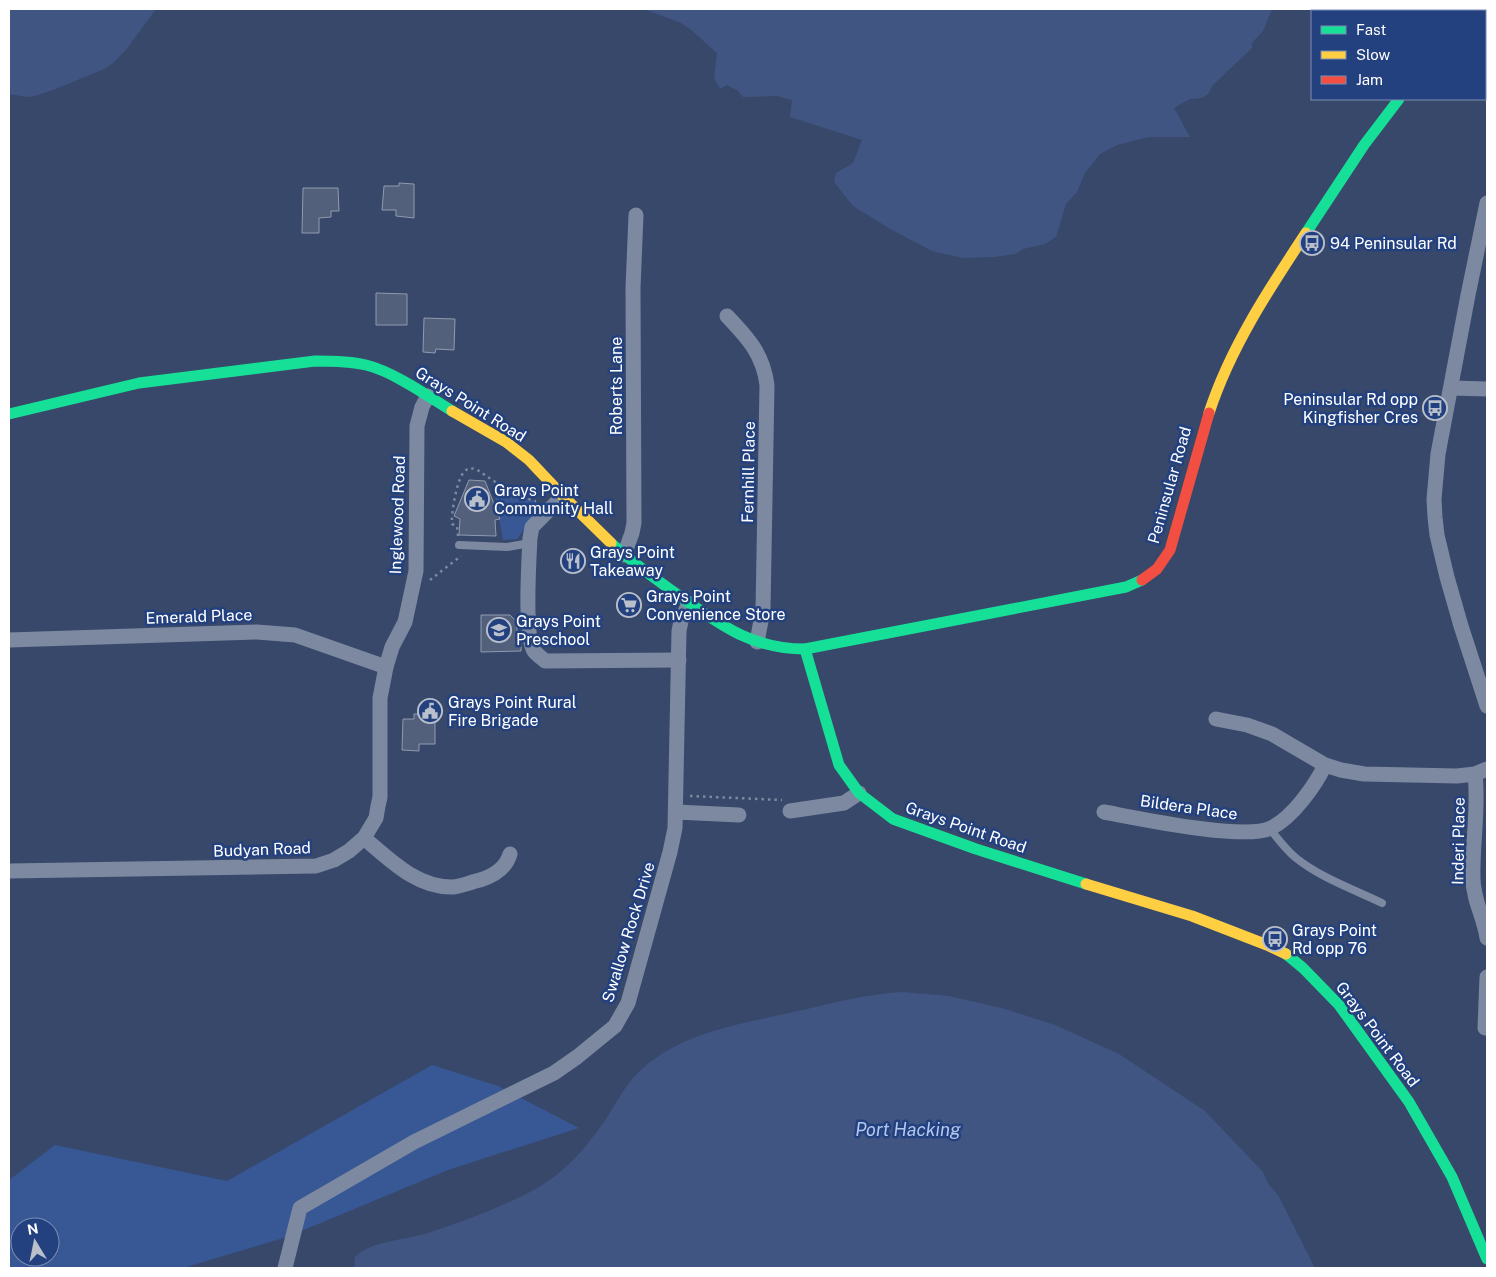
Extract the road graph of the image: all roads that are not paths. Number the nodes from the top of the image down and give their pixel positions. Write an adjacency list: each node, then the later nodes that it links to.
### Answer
1 (1398, 100): 16 (street, Peninsular Road)
2 (1487, 204): 5 (street)
3 (636, 215): 12 (street, Roberts Lane)
4 (727, 316): 15 (street, Fernhill Place)
5 (1451, 388): 6 (street); 19 (street)
6 (1487, 389)
7 (428, 396): 8 (street, Grays Point Road); 9 (street, Grays Point Road); 18 (street, Inglewood Road)
8 (9, 414)
9 (559, 501): 10 (street); 12 (street, Grays Point Road)
10 (530, 543): 11 (lane); 17 (street)
11 (459, 545)
12 (624, 555): 13 (street, Grays Point Road)
13 (689, 603): 15 (street, Grays Point Road); 17 (street, Swallow Rock Drive)
14 (9, 640): 18 (street, Emerald Place)
15 (757, 642): 16 (street, Grays Point Road)
16 (805, 649): 23 (street, Grays Point Road)
17 (679, 660): 25 (street, Swallow Rock Drive)
18 (386, 667): 29 (street, Inglewood Road)
19 (1487, 706)
20 (1216, 718): 21 (street)
21 (1325, 765): 22 (street); 28 (street)
22 (1481, 771): 33 (street, Inderi Place)
23 (859, 793): 24 (street); 36 (street, Grays Point Road)
24 (790, 811)
25 (676, 812): 27 (street); 37 (street, Swallow Rock Drive)
26 (1104, 812): 28 (street, Bildera Place)
27 (739, 815)
28 (1270, 829): 32 (lane)
29 (364, 838): 30 (street); 31 (street, Budyan Road)
30 (510, 854)
31 (9, 872)
32 (1382, 903)
33 (1487, 938)
34 (1487, 977): 35 (street)
35 (1485, 1028)
36 (1487, 1259)
37 (285, 1268)

